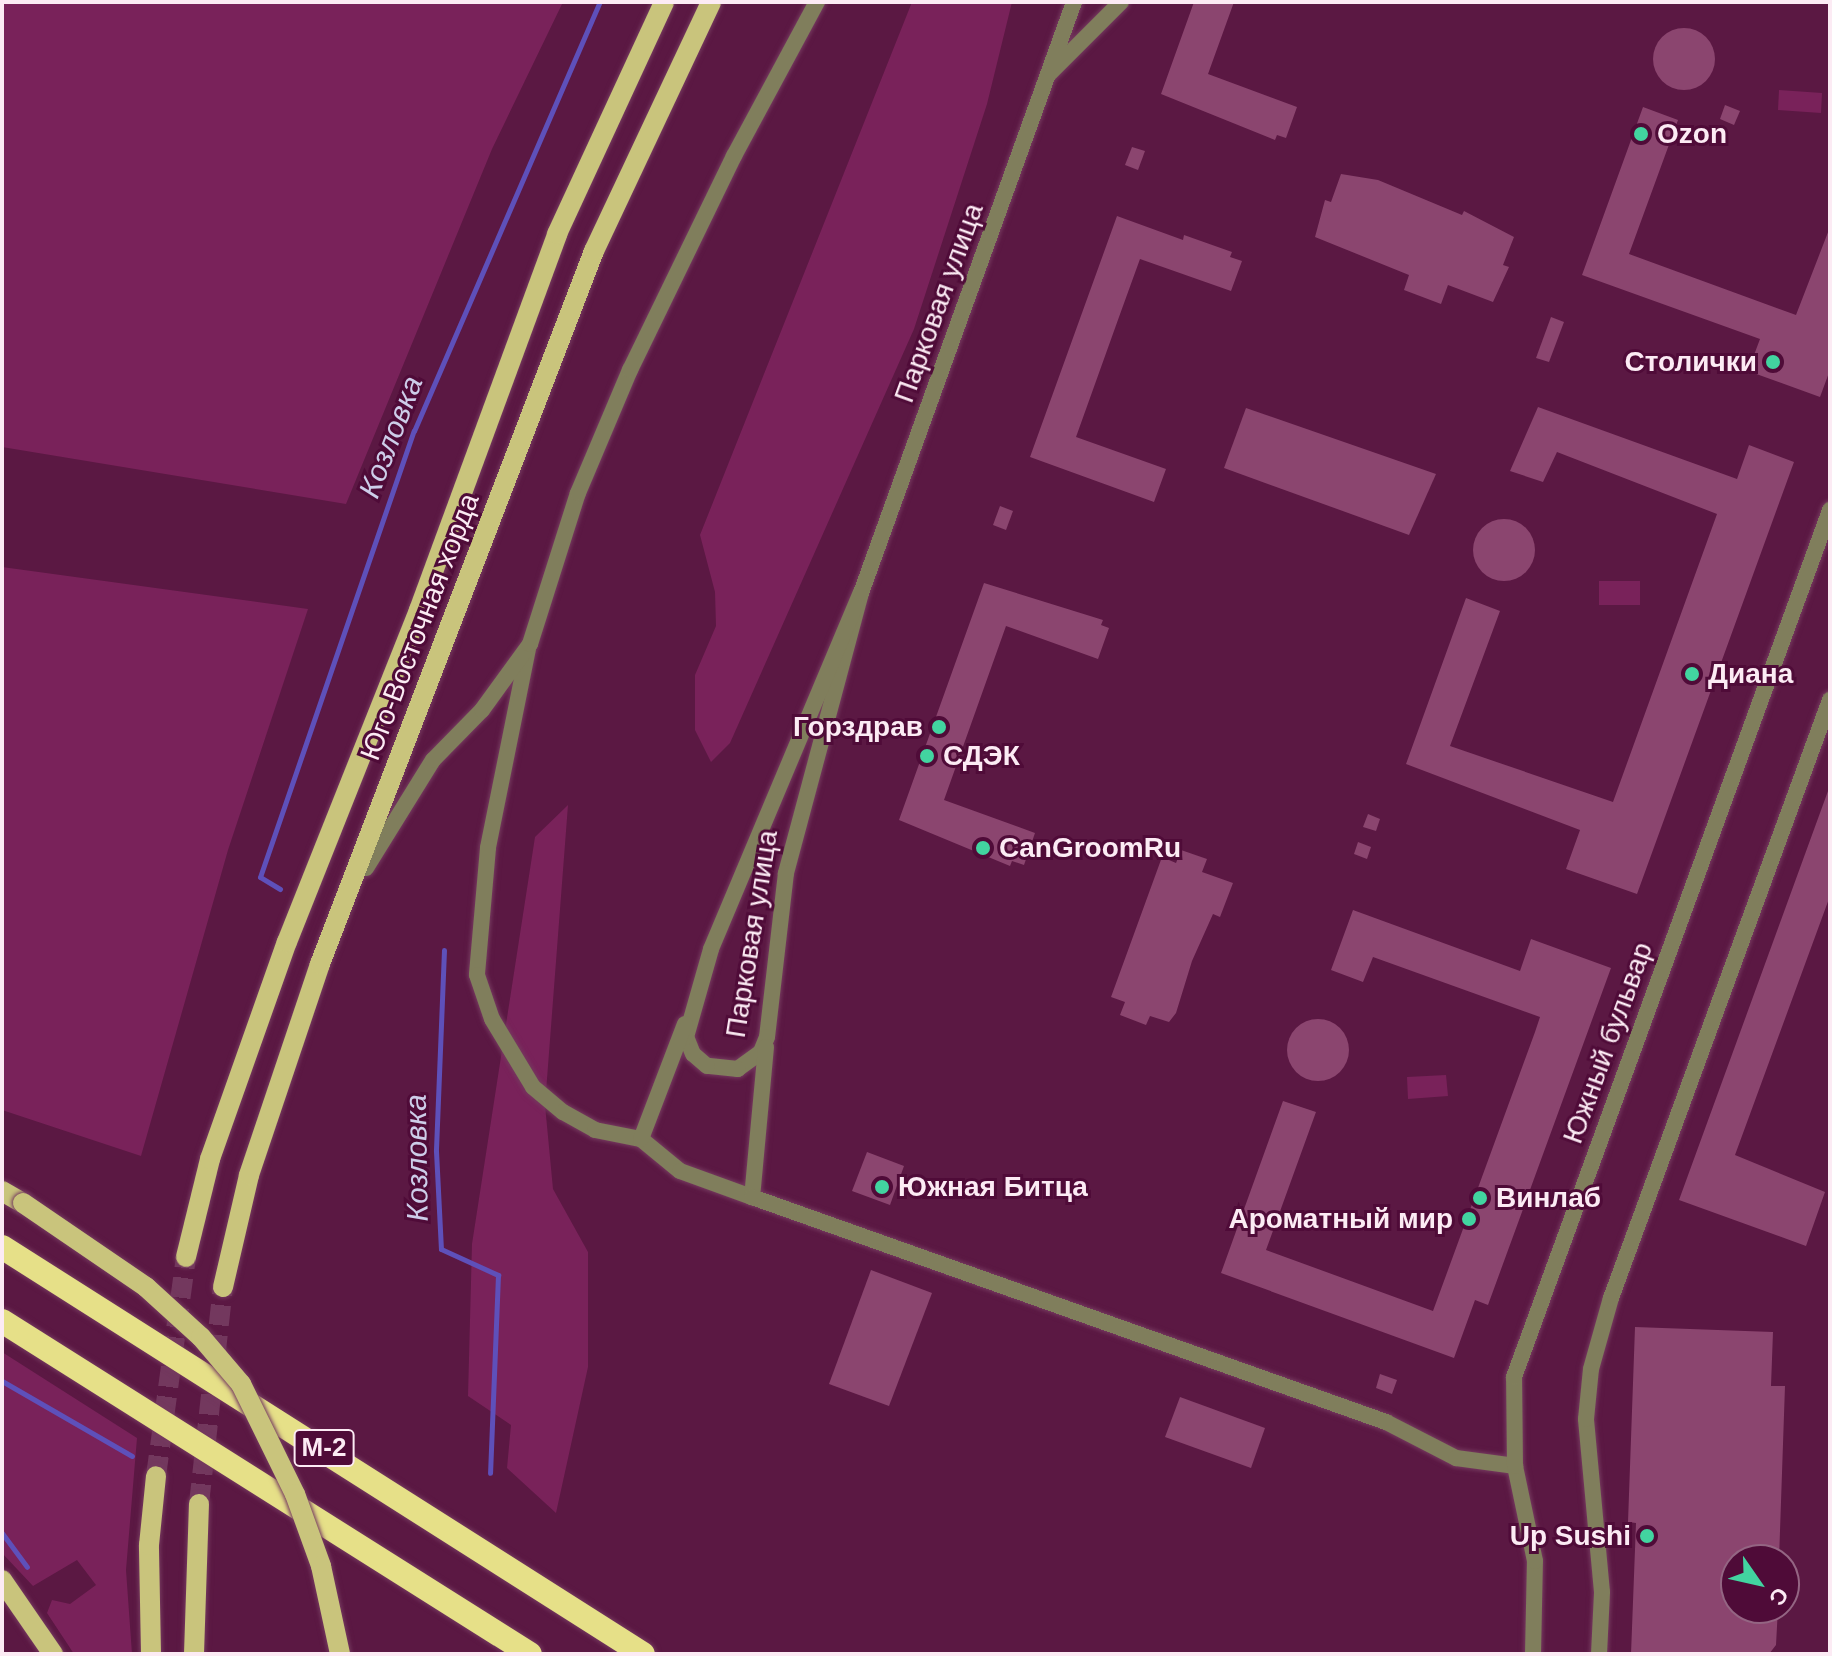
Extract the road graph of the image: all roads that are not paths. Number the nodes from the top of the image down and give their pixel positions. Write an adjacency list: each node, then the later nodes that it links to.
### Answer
1 (664, 2): 18 (main road, Юго-Восточная хорда)
2 (711, 2): 11 (main road, Юго-Восточная хорда)
3 (817, 2): 9 (street)
4 (1074, 2): 6 (street, Парковая улица)
5 (1121, 2): 6 (street, Парковая улица)
6 (1048, 74): 8 (street, Парковая улица)
7 (1830, 510): 21 (street, Южный бульвар)
8 (861, 593): 12 (street, Парковая улица); 13 (street, Парковая улица)
9 (530, 644): 11 (street); 14 (street)
10 (1830, 700): 32 (street)
11 (320, 964): 19 (main road, Юго-Восточная хорда)
12 (689, 1013): 13 (street, Парковая улица); 14 (street)
13 (767, 1037): 16 (street)
14 (641, 1139): 16 (street)
15 (2, 1191): 28 (main road, bridge)
16 (752, 1197): 21 (street)
17 (2, 1247): 30 (highway, М-2)
18 (186, 1257)
19 (223, 1287)
20 (2, 1321): 29 (highway, М-2)
21 (1515, 1466): 31 (street, Южный бульвар)
22 (156, 1476): 26 (main road)
23 (199, 1504): 27 (main road)
24 (2, 1580): 25 (main road)
25 (53, 1654)
26 (151, 1654)
27 (194, 1654)
28 (340, 1654)
29 (530, 1654)
30 (643, 1654)
31 (1533, 1654)
32 (1599, 1654)

